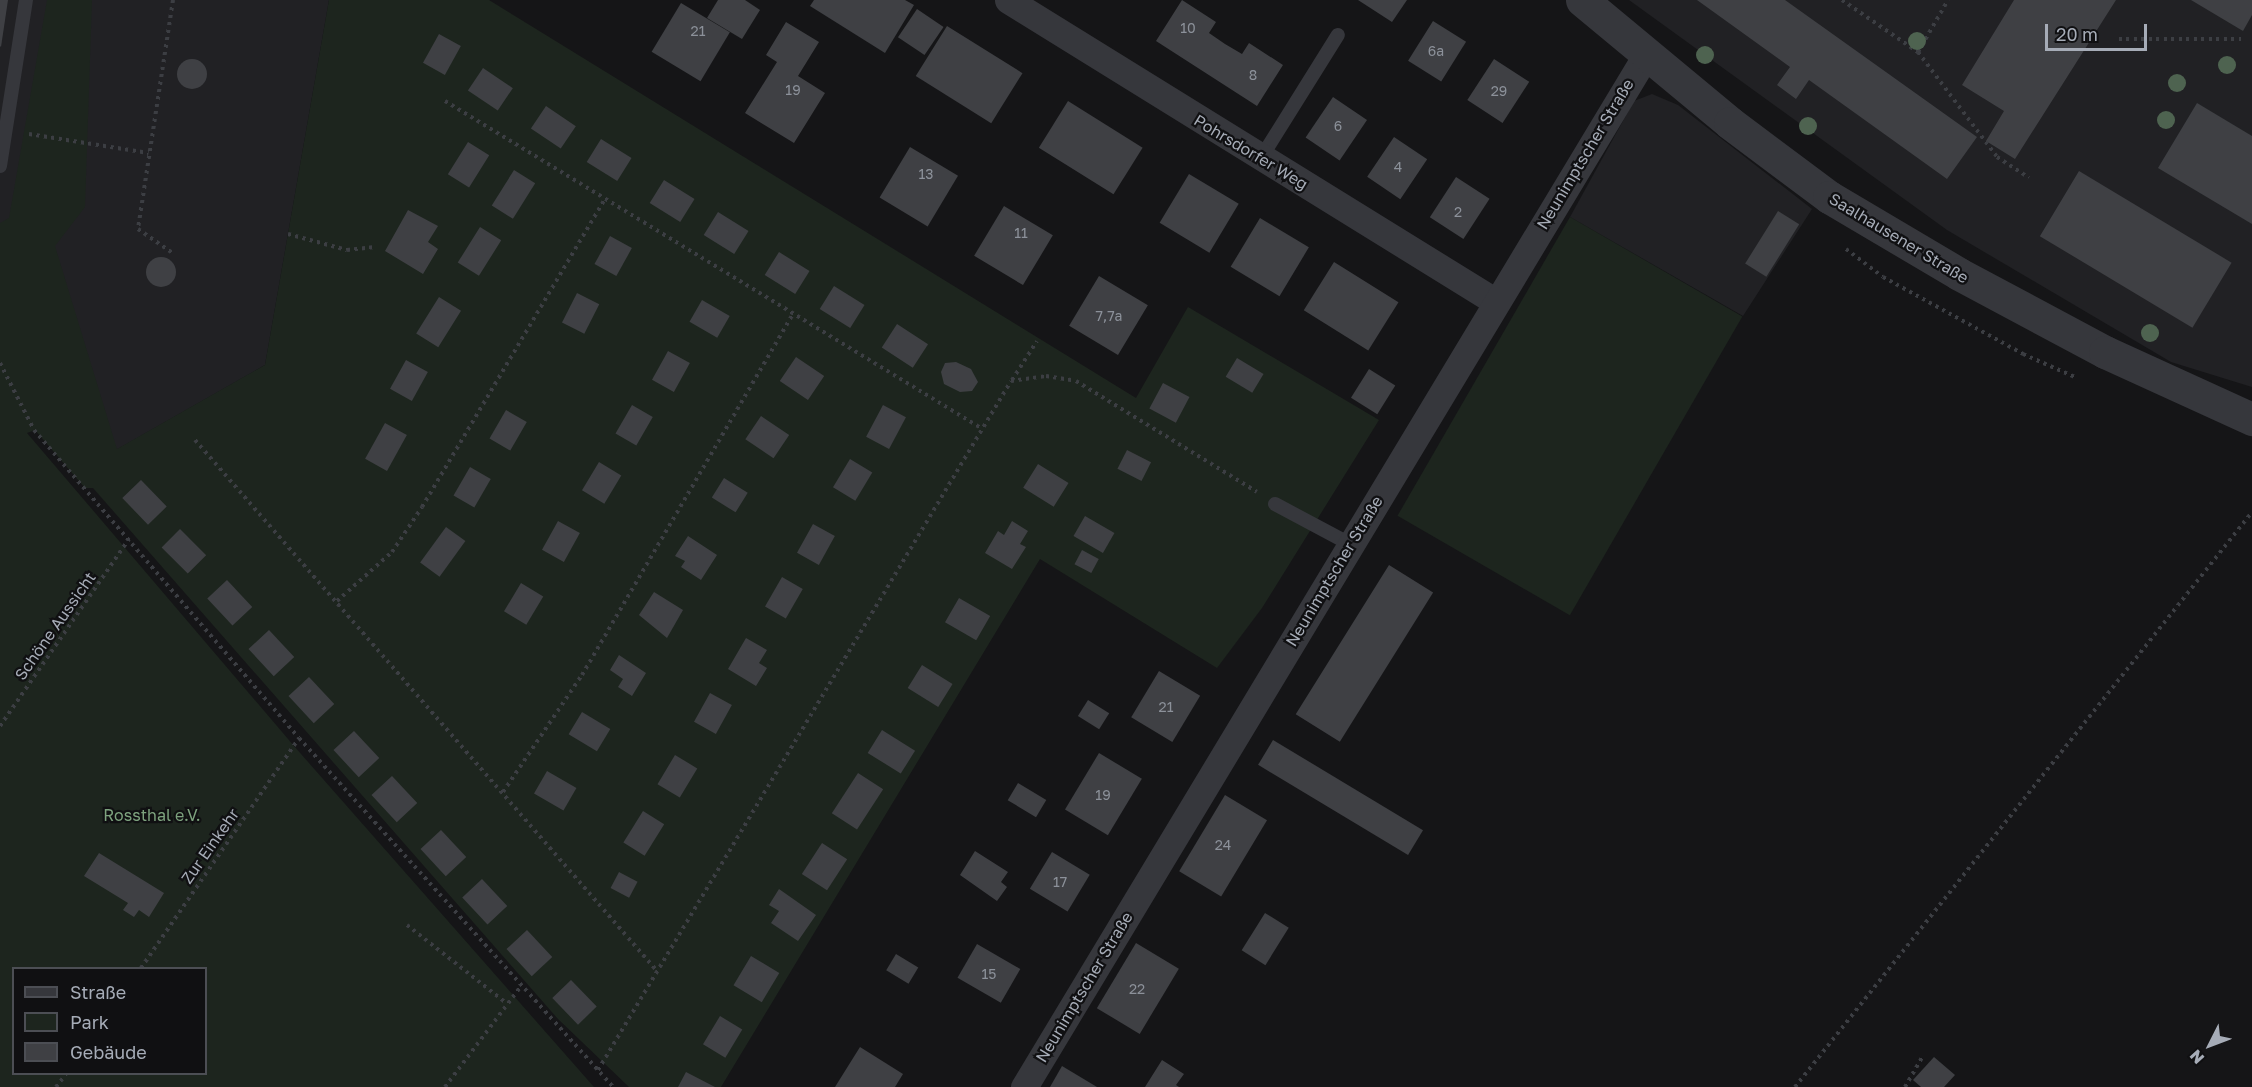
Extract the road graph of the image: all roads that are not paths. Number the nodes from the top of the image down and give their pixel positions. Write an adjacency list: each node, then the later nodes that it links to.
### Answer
1 (26, 0): 7 (lane)
2 (1008, 0): 6 (street, Pohrsdorfer Weg)
3 (1582, 0): 5 (street, Saalhausener Straße)
4 (1338, 35): 6 (lane)
5 (1647, 55): 8 (street, Neunimptscher Straße); 9 (street, Saalhausener Straße)
6 (1261, 158): 8 (street, Pohrsdorfer Weg)
7 (0, 166)
8 (1496, 302): 11 (street, Neunimptscher Straße)
9 (2252, 419)
10 (1275, 504): 11 (lane)
11 (1350, 544): 12 (street, Neunimptscher Straße)
12 (1024, 1087)

